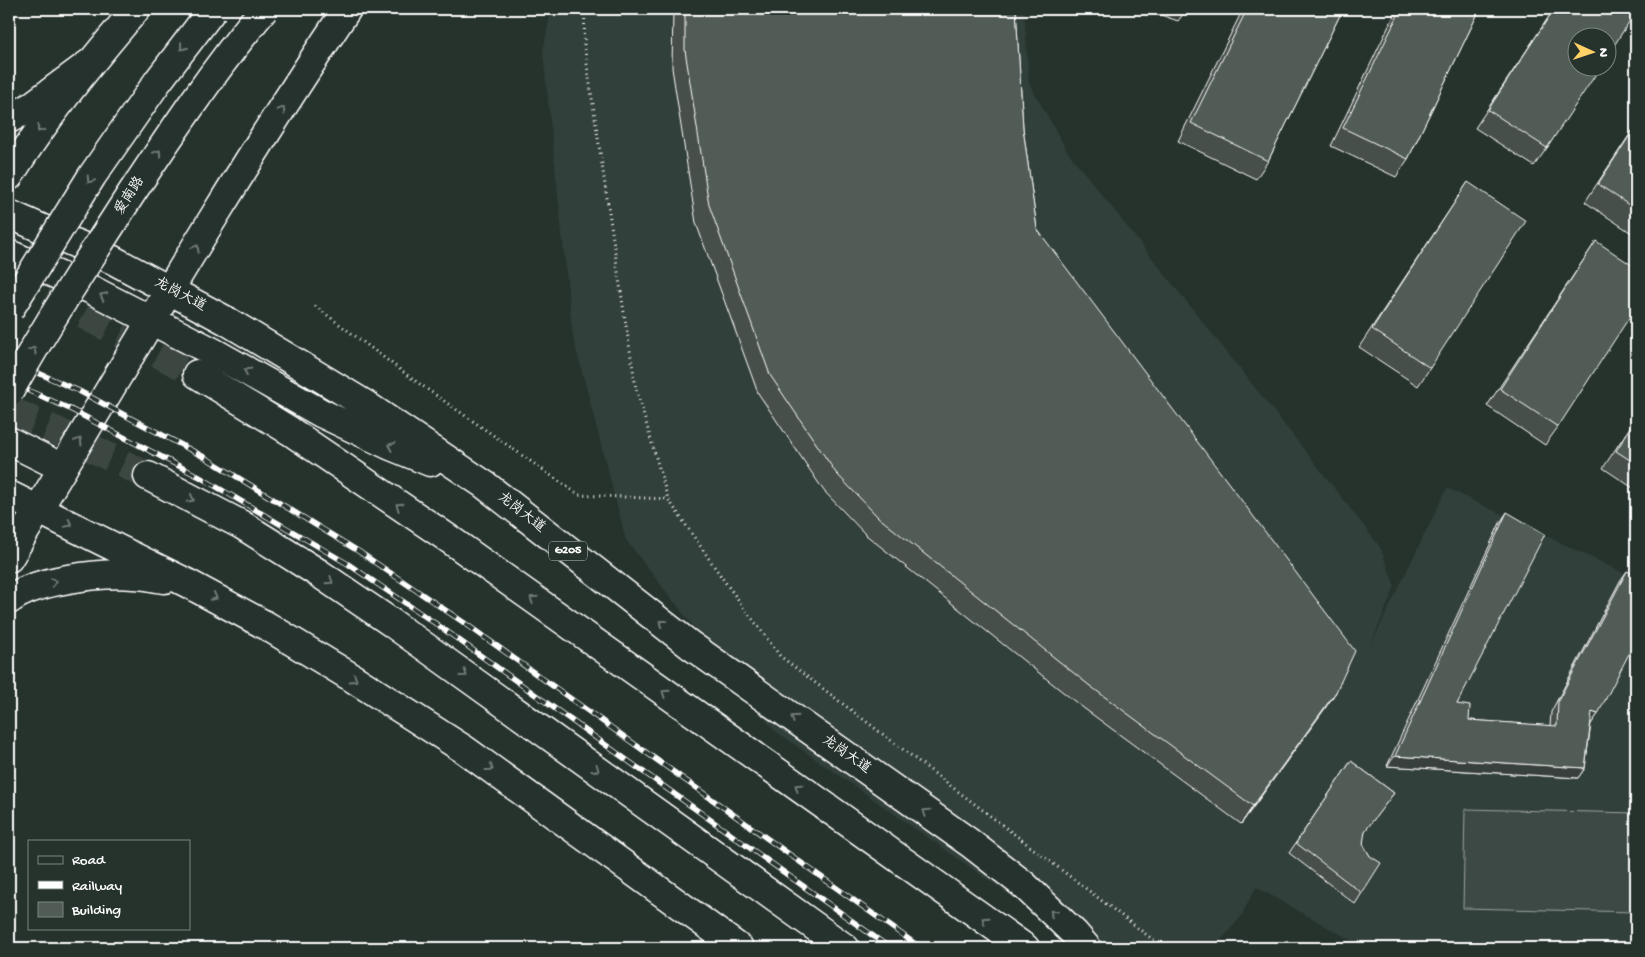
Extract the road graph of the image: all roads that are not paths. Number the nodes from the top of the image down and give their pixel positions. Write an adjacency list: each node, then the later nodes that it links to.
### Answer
1 (136, 9): 5 (main road)
2 (213, 9): 11 (main road, one-way to 11, bridge)
3 (264, 9): 14 (main road, 爱南路, one-way to 3, bridge)
4 (348, 9): 10 (main road, one-way to 4)
5 (90, 63): 6 (main road); 7 (main road, one-way to 7)
6 (9, 119)
7 (9, 176)
8 (9, 214): 10 (main road, 龙岗大道 / G205)
9 (9, 254): 12 (main road, one-way to 9)
10 (171, 290): 12 (main road); 18 (main road, 龙岗大道 / G205)
11 (9, 310)
12 (152, 321): 16 (main road, one-way to 12); 18 (main road, one-way to 12)
13 (197, 374): 26 (main road, one-way to 13)
14 (9, 392)
15 (9, 441): 16 (main road)
16 (63, 468): 20 (main road)
17 (148, 476): 25 (main road, one-way to 25)
18 (485, 485): 27 (main road, 龙岗大道 / G205, one-way to 18)
19 (9, 495): 20 (main road)
20 (38, 509): 21 (main road); 22 (main road, one-way to 22)
21 (9, 558)
22 (187, 582): 23 (main road, one-way to 22); 24 (main road, one-way to 24)
23 (9, 600)
24 (739, 948)
25 (845, 948)
26 (1025, 948)
27 (1087, 948)

